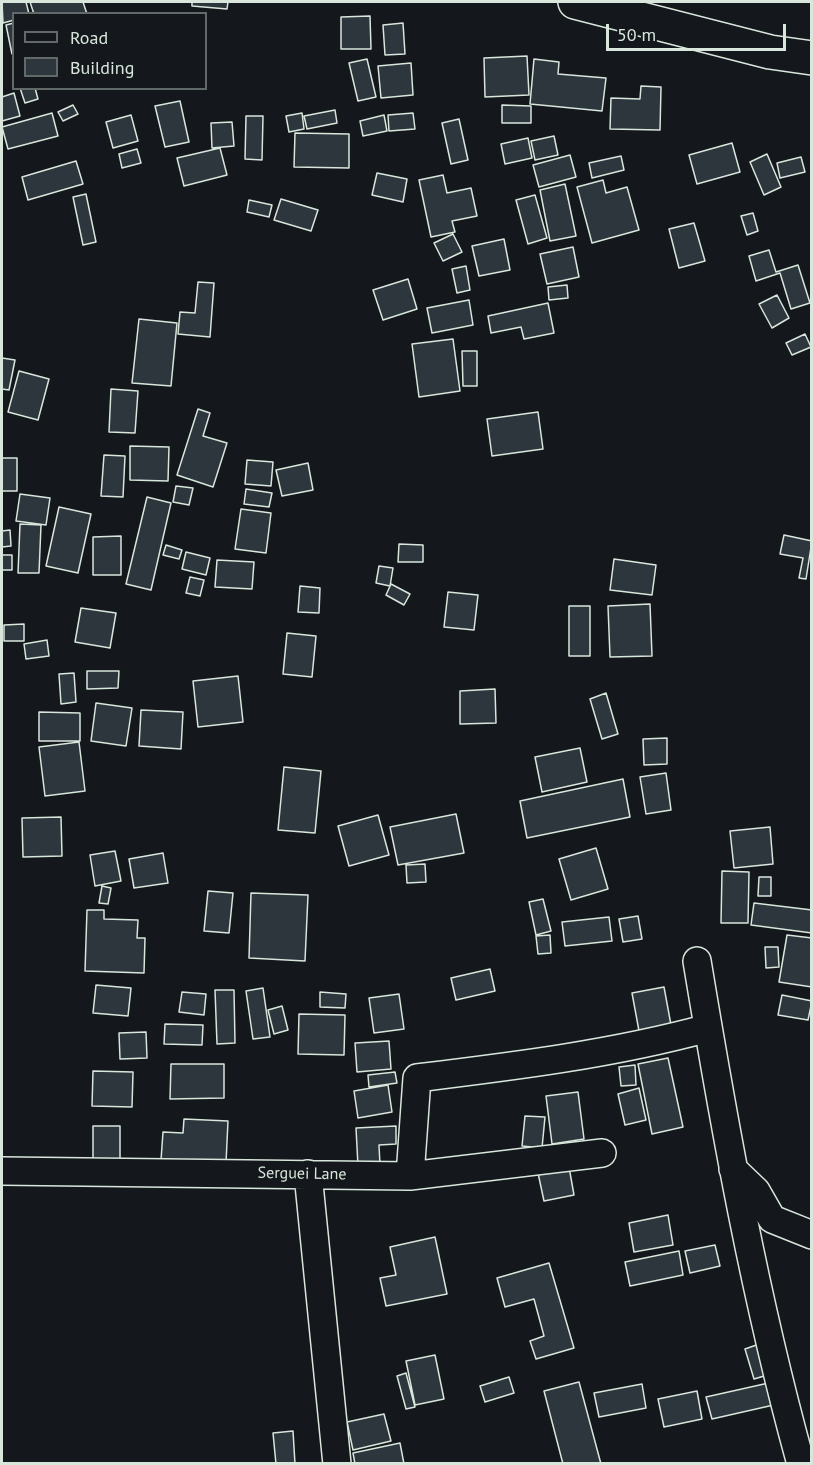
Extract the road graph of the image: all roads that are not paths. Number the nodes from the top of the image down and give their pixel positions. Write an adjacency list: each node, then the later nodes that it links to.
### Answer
1 (575, 2): 2 (main road)
2 (812, 58)
3 (697, 961): 4 (street)
4 (708, 1028): 6 (street); 9 (street)
5 (602, 1153): 9 (street, Serguei Lane)
6 (733, 1169): 10 (street); 12 (street)
7 (2, 1172): 8 (street, Serguei Lane)
8 (308, 1174): 9 (street, Serguei Lane); 11 (street)
9 (410, 1176)
10 (812, 1235)
11 (337, 1464)
12 (801, 1464)

